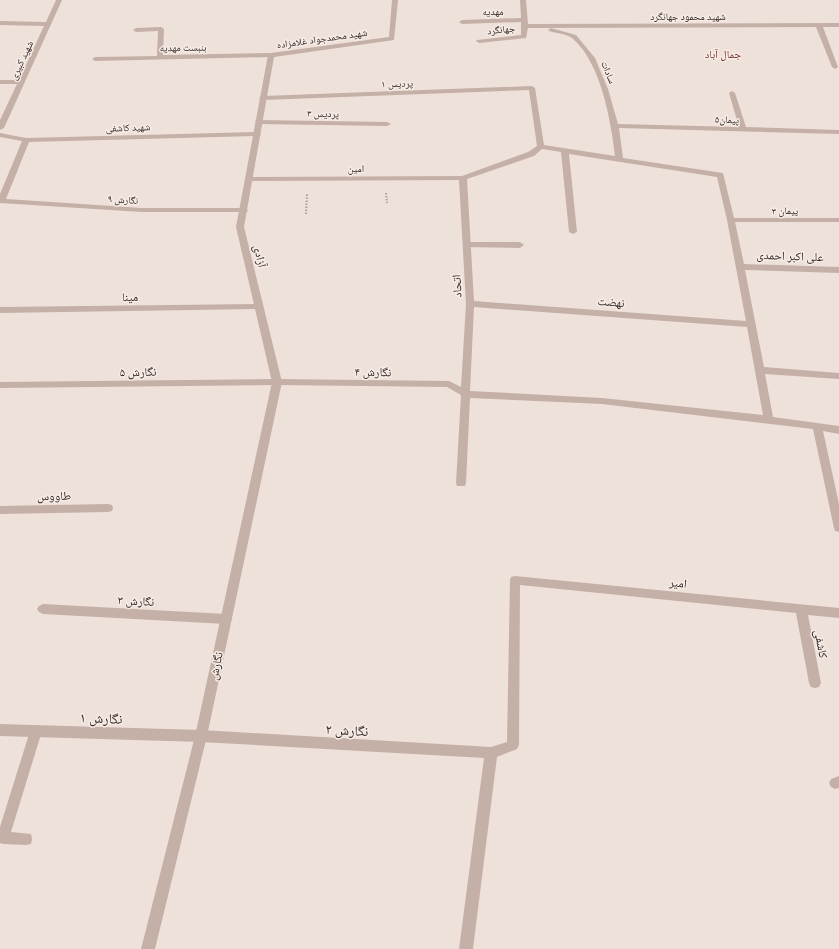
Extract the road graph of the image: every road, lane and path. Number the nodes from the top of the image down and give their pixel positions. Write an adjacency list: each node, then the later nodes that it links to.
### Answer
1 (59, 0): 7 (street, شهید کبیری)
2 (395, 0): 13 (street, شهید محمدجواد غلامزاده)
3 (523, 0): 6 (street)
4 (462, 22): 6 (street, مهدیه)
5 (0, 23): 7 (street)
6 (525, 23): 9 (street, مهدیه); 12 (street, جهانگرد)
7 (48, 24): 18 (street, شهید کبیری)
8 (839, 25): 10 (street, شهید محمود جهانگرد)
9 (538, 26): 10 (street, شهید محمود جهانگرد); 23 (street, سادات)
10 (818, 26): 16 (street)
11 (136, 30): 14 (street)
12 (479, 41)
13 (271, 55): 14 (street, بنبست مهدیه); 20 (street, شهید محمدجواد غلامزاده)
14 (160, 57): 15 (street, بنبست مهدیه)
15 (95, 59)
16 (835, 67)
17 (0, 82): 18 (street)
18 (22, 82): 24 (street, شهید کبیری)
19 (732, 92): 25 (street)
20 (263, 98): 21 (street, شهید محمدجواد غلامزاده); 30 (street, پردیس ۱)
21 (258, 122): 22 (street, پردیس ۳); 27 (street, شهید محمدجواد غلامزاده)
22 (387, 124)
23 (615, 126): 25 (street, پیمان۵); 32 (street, سادات)
24 (0, 128)
25 (743, 129): 26 (street, پیمان۵)
26 (839, 132)
27 (257, 134): 29 (street, شهید کاشفی); 34 (street, آزادی)
28 (0, 135): 29 (street, شهید کاشفی)
29 (26, 140): 35 (street)
30 (541, 147): 31 (street); 33 (street, امین)
31 (565, 151): 32 (street); 39 (street)
32 (619, 159): 37 (street)
33 (463, 178): 34 (street, امین); 40 (street, اتحاد)
34 (249, 179): 36 (street, آزادی)
35 (0, 201): 36 (street, نگارش ۹)
36 (244, 210): 45 (street, آزادی)
37 (731, 220): 38 (street, پیمان ۳); 42 (street)
38 (839, 220)
39 (573, 232)
40 (466, 245): 41 (street); 44 (street, اتحاد)
41 (520, 245)
42 (740, 267): 43 (street, علی اکبر احمدی); 47 (street)
43 (839, 270)
44 (470, 304): 47 (street, نهضت); 52 (street, اتحاد)
45 (259, 308): 46 (street, مینا); 50 (street, آزادی)
46 (0, 310)
47 (751, 324): 48 (street)
48 (759, 370): 49 (street); 53 (street)
49 (839, 376)
50 (276, 382): 51 (street, نگارش ۵); 52 (street, نگارش ۴); 63 (street, نگارش)
51 (0, 385)
52 (466, 394): 53 (street); 56 (street, اتحاد)
53 (769, 420): 54 (street)
54 (817, 426): 55 (street); 59 (street)
55 (839, 430)
56 (462, 483)
57 (108, 508): 58 (street, طاووس)
58 (0, 510)
59 (839, 528)
60 (43, 609): 63 (street, نگارش ۳)
61 (801, 609): 62 (street, امیر); 64 (street, کاشفی); 68 (street, امیر)
62 (839, 613)
63 (226, 619): 67 (street, نگارش)
64 (815, 683)
65 (0, 730): 66 (street, نگارش ۱)
66 (36, 731): 67 (street, نگارش ۱); 69 (street)
67 (201, 736): 68 (street, نگارش ۲); 71 (street, نگارش)
68 (491, 753): 72 (street)
69 (2, 838): 70 (street)
70 (26, 839)
71 (148, 949)
72 (466, 949)

